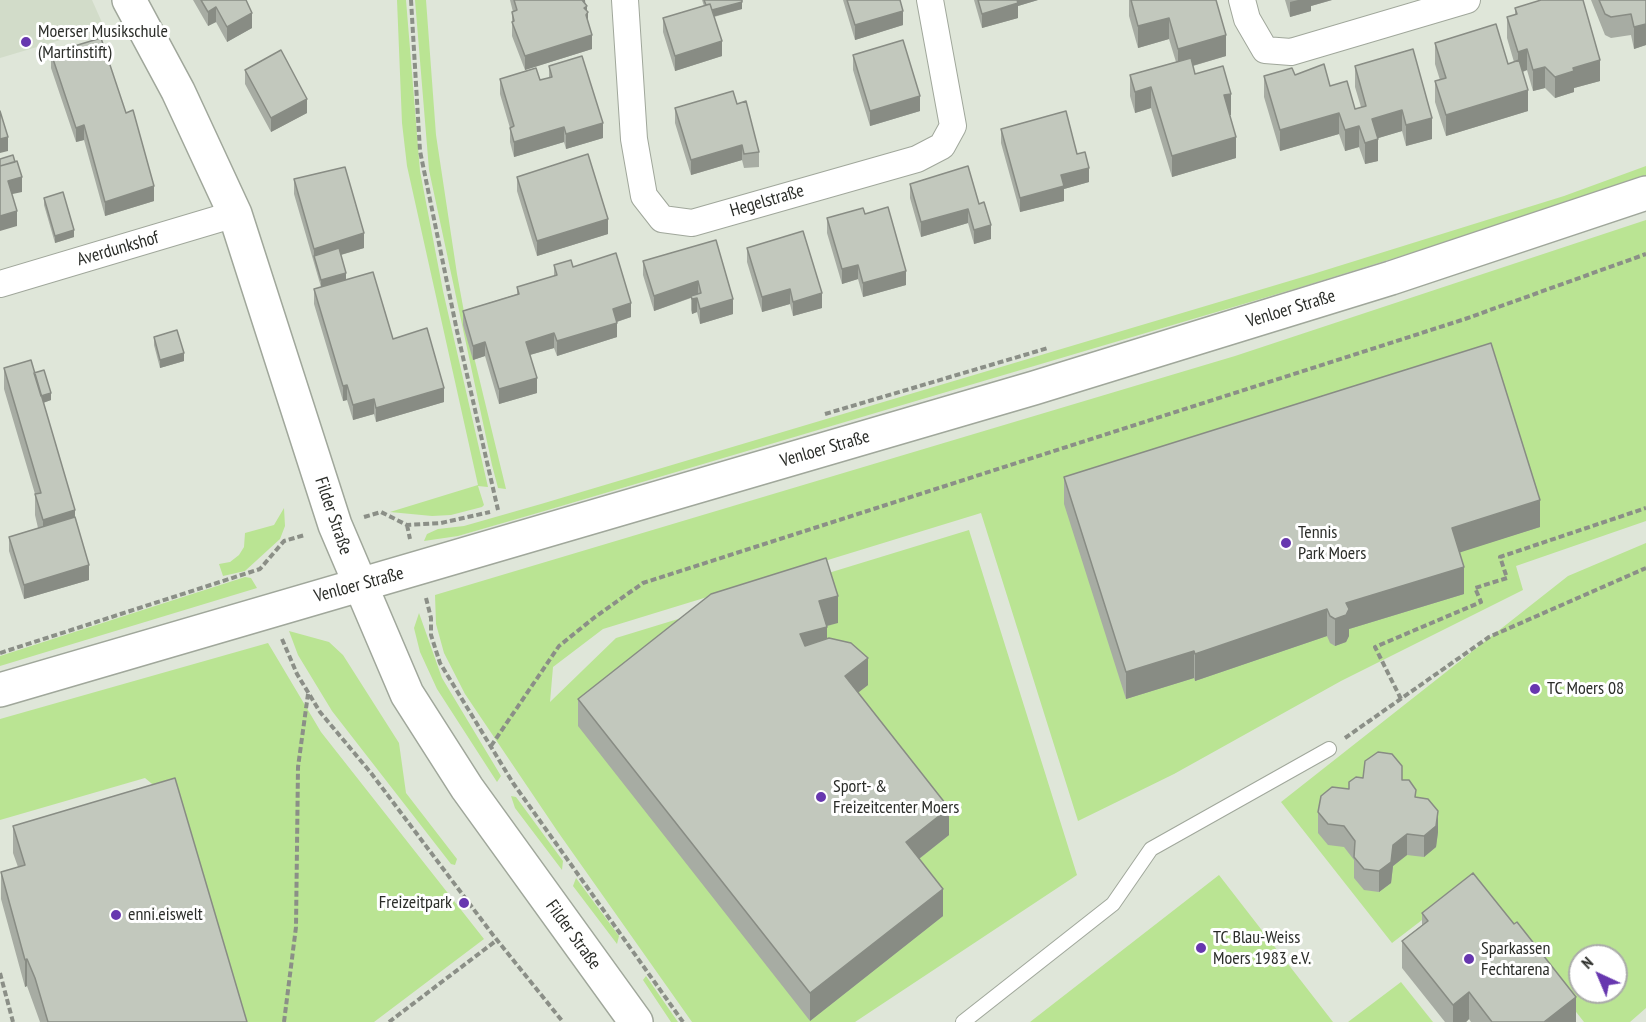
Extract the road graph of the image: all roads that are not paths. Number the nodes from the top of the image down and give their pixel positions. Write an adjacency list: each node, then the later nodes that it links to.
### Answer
1 (129, 0): 7 (main road, Filder Straße)
2 (625, 0): 3 (street, Hegelstraße)
3 (930, 0)
4 (1242, 0): 5 (street)
5 (1467, 0)
6 (1646, 193): 9 (main road, Venloer Straße)
7 (235, 214): 8 (street, Averdunkshof); 9 (main road, Filder Straße)
8 (0, 284)
9 (358, 584): 10 (main road, Venloer Straße); 12 (main road, Filder Straße)
10 (0, 690)
11 (1329, 749): 13 (lane)
12 (636, 1022)
13 (963, 1022)

